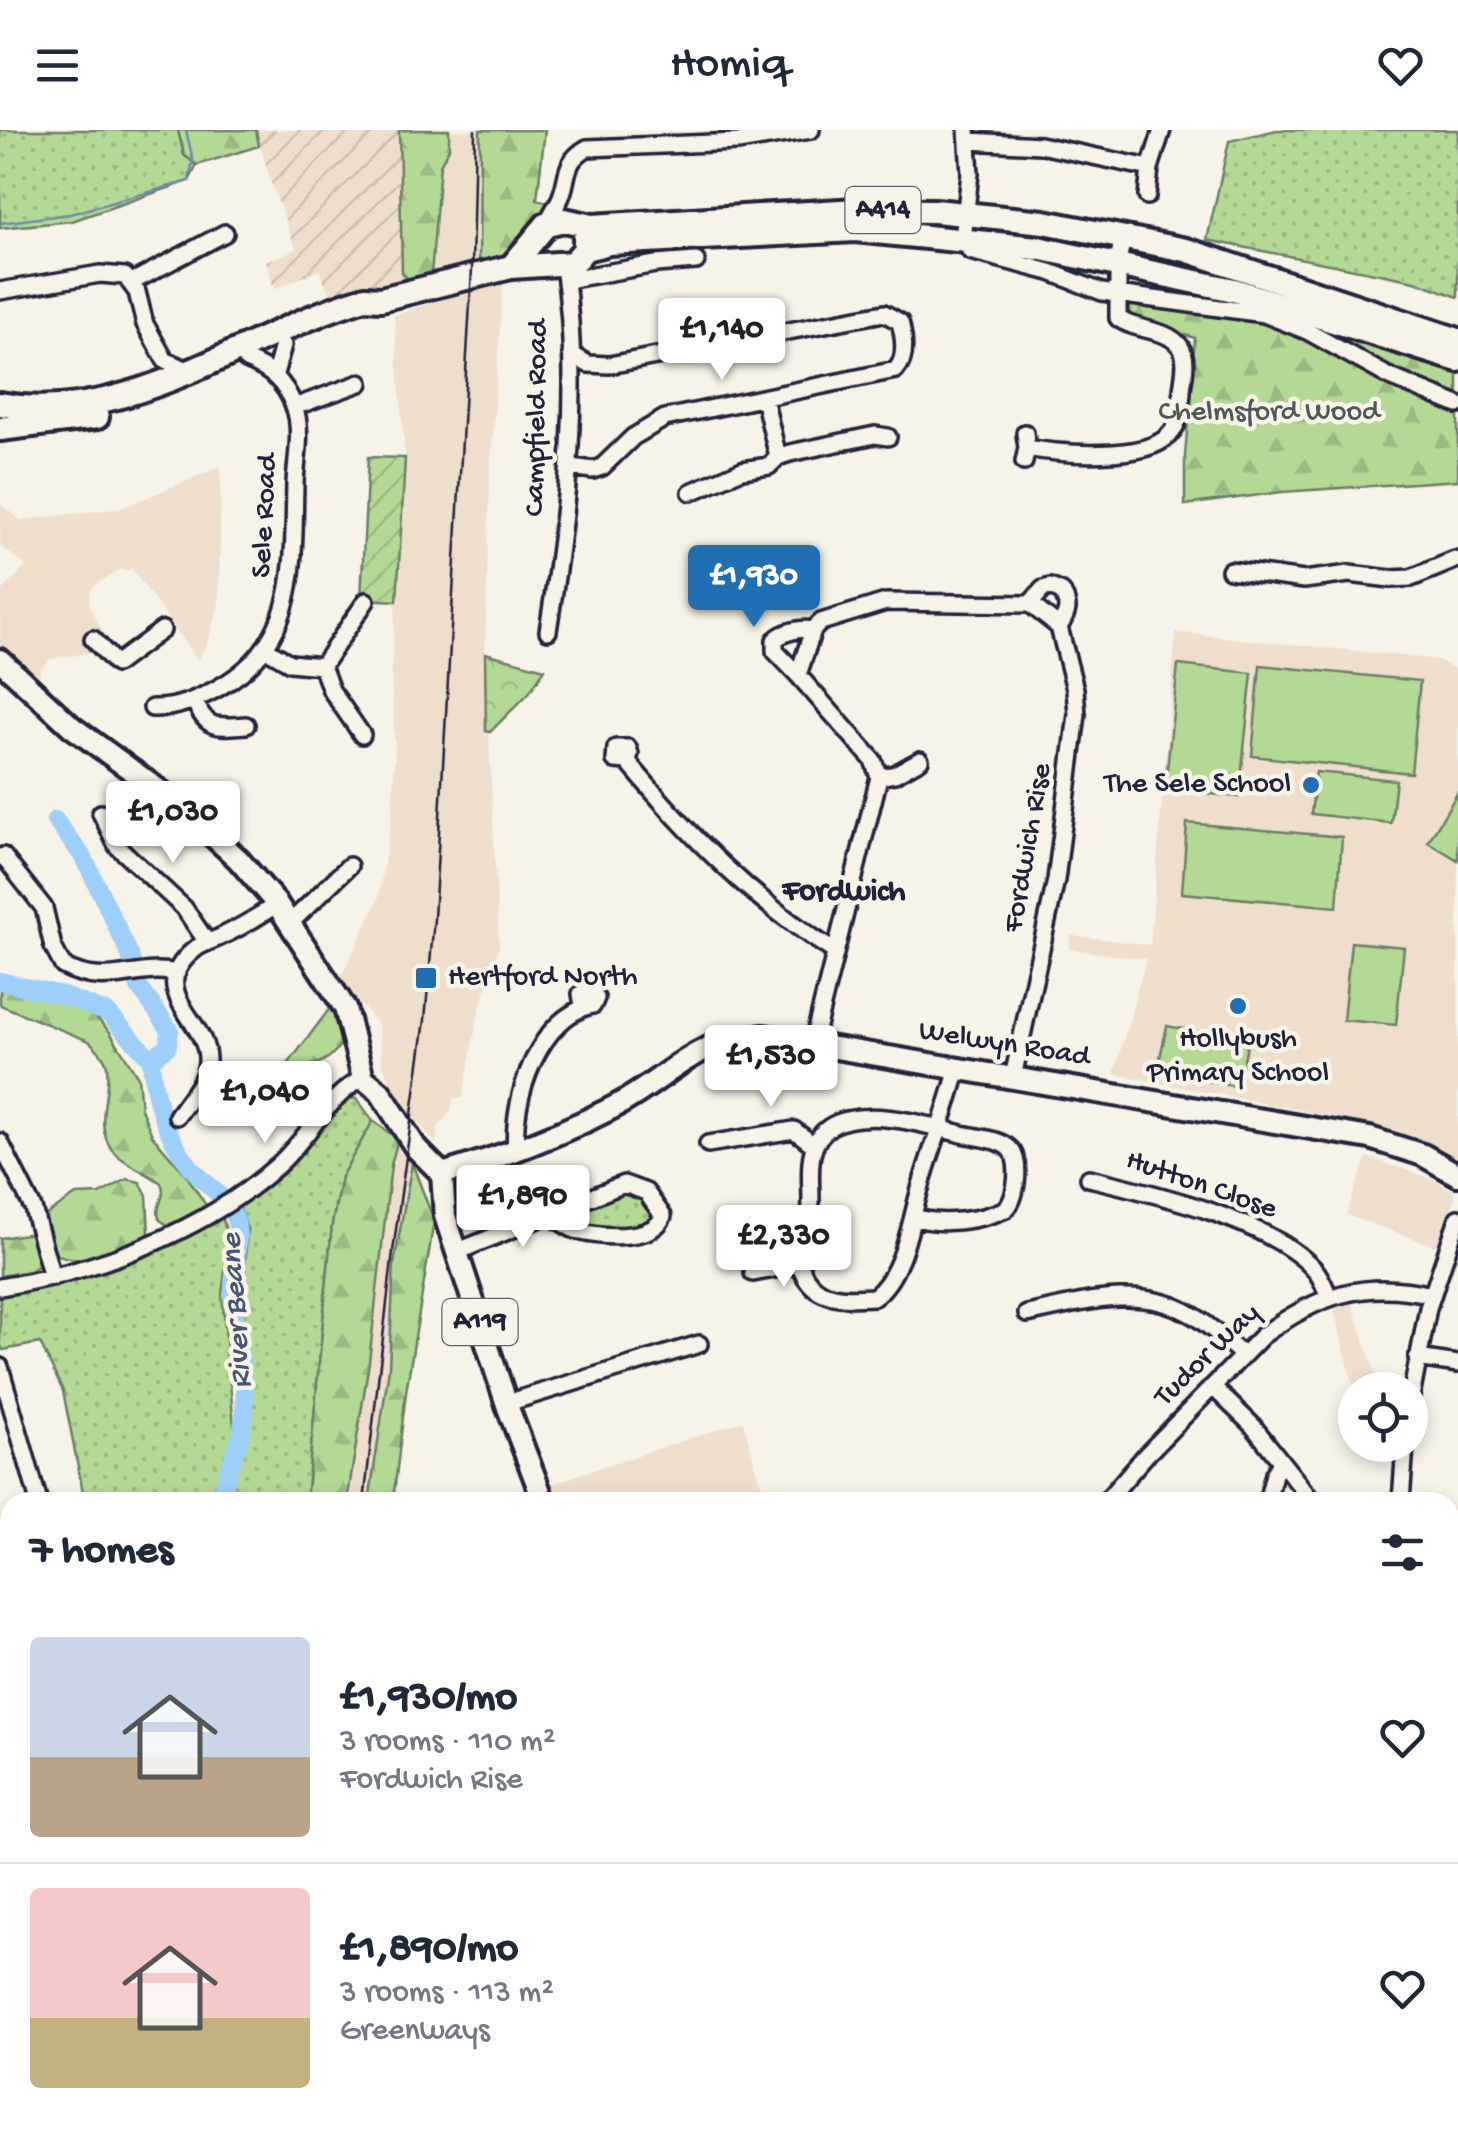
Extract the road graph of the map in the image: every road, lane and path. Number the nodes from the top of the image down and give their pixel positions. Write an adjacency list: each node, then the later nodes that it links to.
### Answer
1 (811, 130): 5 (street)
2 (1162, 130): 6 (street)
3 (968, 135): 4 (street); 9 (street)
4 (1020, 137): 6 (street)
5 (600, 138): 8 (street)
6 (1150, 168): 7 (street)
7 (1147, 196)
8 (559, 201): 10 (street); 11 (street)
9 (966, 213): 10 (highway, A414); 13 (highway, A414); 14 (street)
10 (574, 223): 11 (highway); 15 (highway)
11 (543, 230): 18 (highway); 19 (highway)
12 (225, 234): 20 (street)
13 (1123, 237): 17 (street); 24 (highway, A414)
14 (966, 245): 15 (highway, A414); 17 (highway, A414); 22 (street)
15 (585, 249): 19 (highway)
16 (696, 261): 19 (street)
17 (1118, 262): 22 (street); 28 (highway, A414)
18 (511, 267): 19 (highway); 23 (highway)
19 (561, 270): 26 (street, Campfield Road)
20 (132, 282): 21 (street); 29 (street)
21 (0, 291)
22 (1116, 295): 34 (street); 38 (street)
23 (381, 298): 25 (highway); 29 (highway)
24 (1458, 340)
25 (283, 345): 27 (highway); 30 (street)
26 (571, 354): 32 (street); 40 (street, Campfield Road)
27 (246, 360): 30 (street); 36 (highway)
28 (1458, 360)
29 (163, 371): 33 (highway)
30 (275, 374): 35 (street, Sele Road)
31 (360, 383): 35 (street)
32 (764, 398): 39 (street); 40 (street)
33 (0, 404)
34 (1458, 405)
35 (294, 406): 51 (street, Sele Road)
36 (0, 429)
37 (888, 436): 39 (street)
38 (1026, 447)
39 (778, 457): 41 (street)
40 (570, 467): 49 (street, Campfield Road)
41 (690, 492)
42 (1457, 561): 43 (street)
43 (1230, 570)
44 (366, 600): 53 (street)
45 (1030, 604): 46 (street); 46 (street, Fordwich Rise); 48 (street, Fordwich Rise)
46 (1059, 627): 73 (street, Fordwich Rise)
47 (162, 630): 50 (street)
48 (814, 630): 54 (street); 54 (street, Fordwich Rise)
49 (548, 631)
50 (93, 640)
51 (264, 648): 53 (street); 55 (street, Sele Road)
52 (0, 660): 65 (main road)
53 (322, 666): 58 (street)
54 (798, 675): 61 (street, Fordwich Rise)
55 (194, 700): 56 (street, Sele Road); 57 (street)
56 (152, 708)
57 (246, 725)
58 (362, 735)
59 (920, 760): 61 (street)
60 (627, 761): 68 (street)
61 (879, 776): 68 (street)
62 (101, 813): 67 (street)
63 (2, 856): 69 (street)
64 (349, 866): 66 (street)
65 (276, 904): 66 (main road); 67 (street)
66 (290, 923): 74 (main road)
67 (207, 942): 69 (street)
68 (835, 952): 71 (street)
69 (177, 973): 75 (street)
70 (583, 1005): 80 (street)
71 (813, 1042): 72 (main road, Welwyn Road); 80 (main road, Welwyn Road)
72 (958, 1067): 73 (main road, Welwyn Road); 76 (street)
73 (1013, 1076): 83 (main road, Welwyn Road)
74 (363, 1078): 82 (main road); 91 (street)
75 (178, 1116)
76 (942, 1128): 79 (street); 86 (street); 86 (street)
77 (0, 1142): 81 (street)
78 (708, 1144): 79 (street)
79 (815, 1146): 89 (street)
80 (516, 1150): 82 (main road, Welwyn Road)
81 (6, 1168): 91 (street)
82 (442, 1174): 88 (main road, A119)
83 (1458, 1175)
84 (1089, 1178): 94 (street, Hutton Close)
85 (552, 1215): 85 (street); 88 (street)
86 (913, 1217): 89 (street)
87 (1458, 1218): 93 (street)
88 (456, 1252): 103 (main road, A119)
89 (800, 1261): 90 (street)
90 (753, 1272)
91 (52, 1277): 92 (street)
92 (0, 1286)
93 (1432, 1295): 94 (street, Tudor Way); 98 (street)
94 (1328, 1298): 97 (street, Tudor Way)
95 (1027, 1314): 97 (street)
96 (699, 1344): 103 (street)
97 (1243, 1355): 102 (street, Tudor Way)
98 (1417, 1358): 99 (street); 101 (street)
99 (1458, 1364)
100 (0, 1367): 106 (street)
101 (1415, 1372)
102 (1213, 1387): 105 (street); 108 (street, Tudor Way)
103 (506, 1402): 107 (main road, A119)
104 (1403, 1462): 111 (street)
105 (1281, 1463): 109 (street); 110 (street)
106 (36, 1492)
107 (540, 1492)
108 (1113, 1492)
109 (1270, 1492)
110 (1305, 1492)
111 (1402, 1492)

